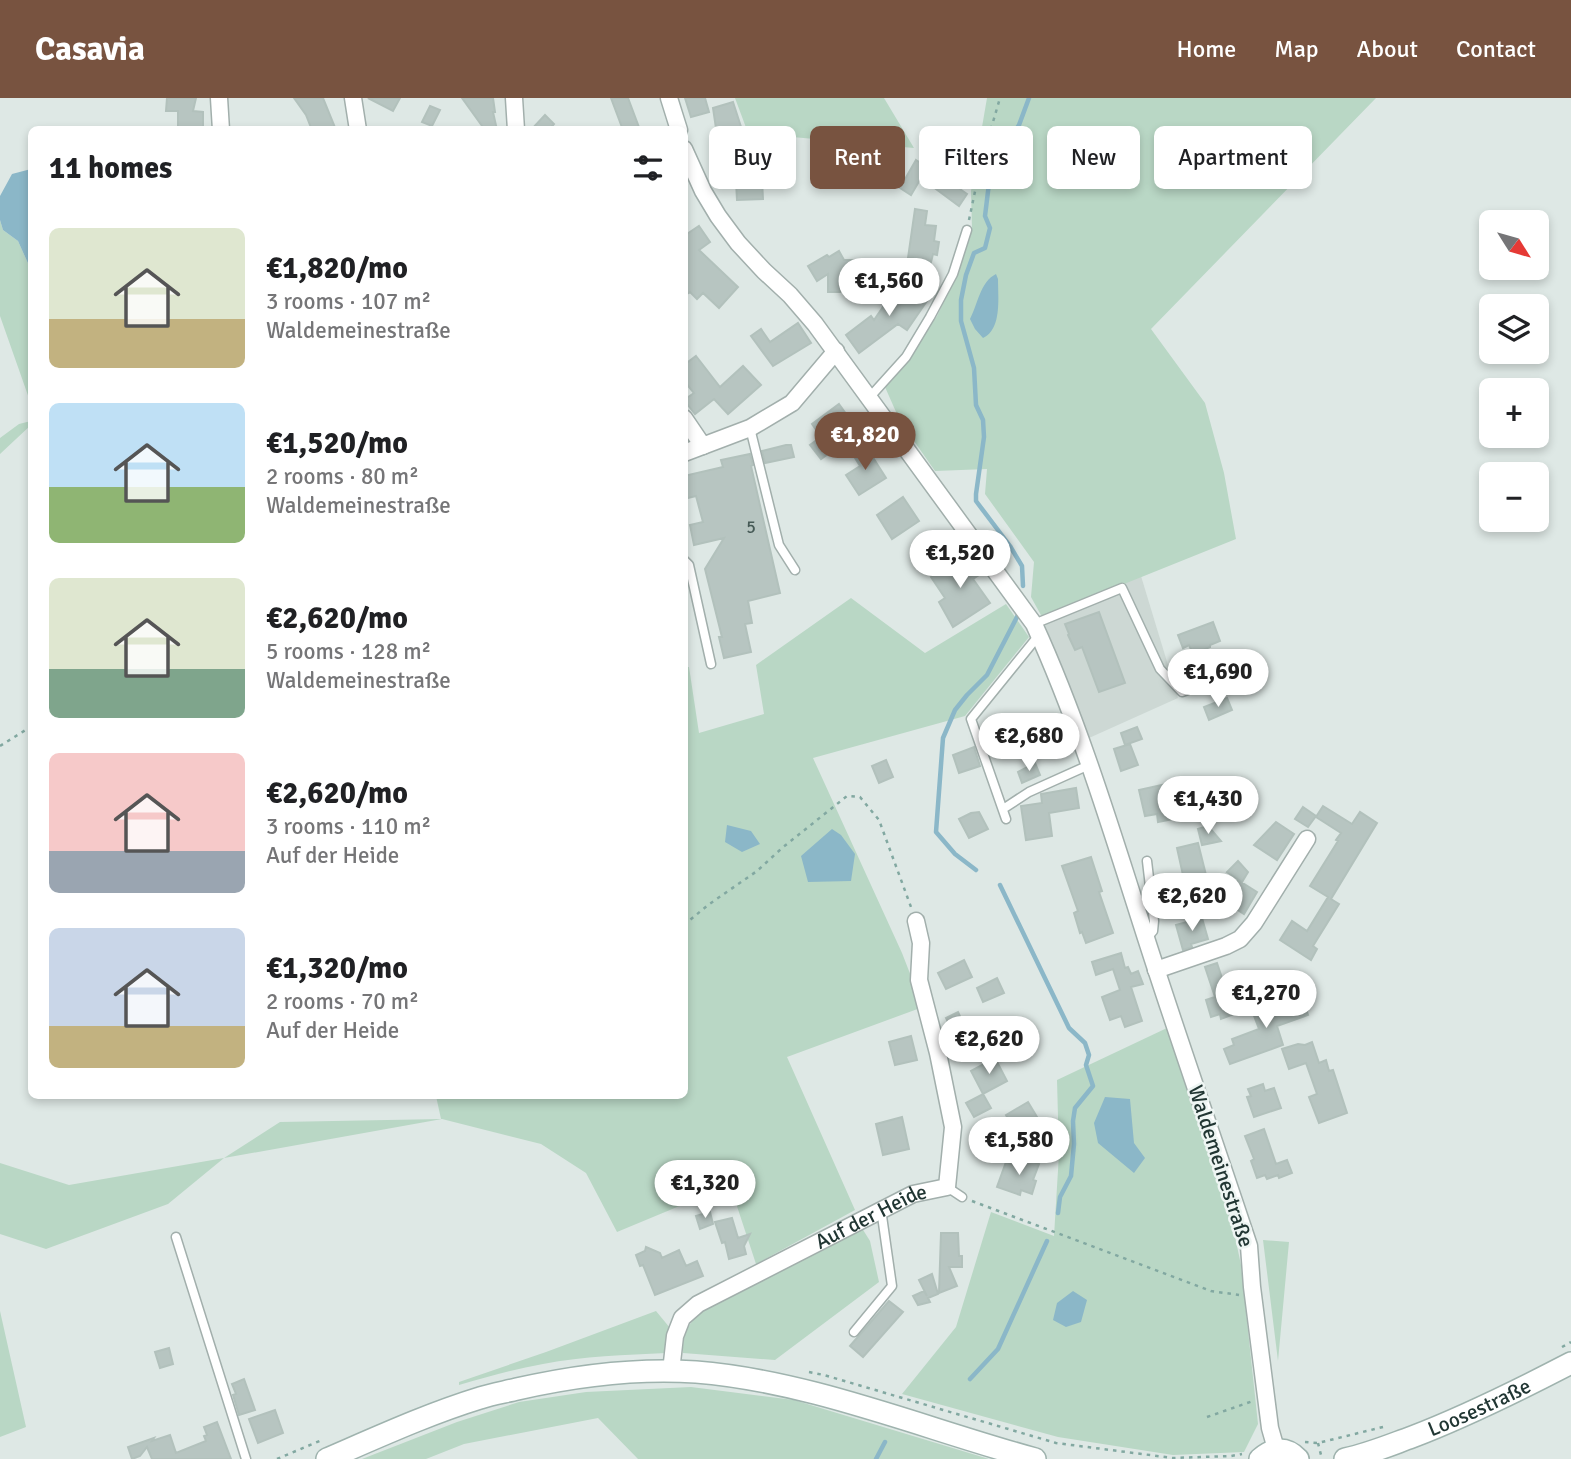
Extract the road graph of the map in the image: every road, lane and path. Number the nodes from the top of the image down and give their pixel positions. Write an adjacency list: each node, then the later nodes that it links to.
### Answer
1 (219, 98): 6 (street)
2 (353, 98): 7 (street)
3 (514, 98): 8 (street)
4 (669, 98): 9 (street)
5 (1000, 98): 11 (path)
6 (221, 126)
7 (357, 126)
8 (516, 126)
9 (678, 126)
10 (688, 158): 12 (street, Waldemeinestraße)
11 (967, 230): 13 (lane)
12 (836, 351): 13 (street, Waldemeinestraße); 15 (street)
13 (869, 398): 20 (street, Waldemeinestraße)
14 (688, 424): 16 (street)
15 (750, 428): 16 (street); 19 (lane)
16 (703, 446): 17 (street)
17 (688, 452)
18 (688, 564): 21 (lane)
19 (795, 570)
20 (1036, 629): 22 (lane); 25 (street, Waldemeinestraße); 26 (lane)
21 (711, 664)
22 (1198, 686)
23 (28, 729): 24 (path)
24 (0, 747)
25 (1089, 765): 26 (lane); 32 (street, Waldemeinestraße)
26 (1003, 809): 27 (lane)
27 (1006, 819)
28 (1307, 838): 33 (street)
29 (1147, 861): 32 (lane)
30 (916, 921): 31 (path); 34 (street, Auf der Heide)
31 (688, 922)
32 (1146, 939): 33 (street, Waldemeinestraße)
33 (1156, 970): 38 (street, Waldemeinestraße)
34 (947, 1186): 35 (lane); 36 (street, Auf der Heide)
35 (962, 1197): 38 (path)
36 (881, 1209): 39 (lane); 42 (street, Auf der Heide)
37 (176, 1237): 49 (lane)
38 (1253, 1297): 44 (street, Waldemeinestraße)
39 (854, 1332)
40 (1571, 1342): 41 (path)
41 (1565, 1355): 56 (street, Loosestraße)
42 (671, 1371): 51 (street); 52 (street)
43 (802, 1371): 53 (path)
44 (1266, 1396): 45 (path); 48 (street, Waldemeinestraße)
45 (1207, 1417)
46 (1391, 1425): 55 (path)
47 (329, 1437): 50 (path)
48 (1268, 1454): 54 (street)
49 (246, 1459)
50 (277, 1459)
51 (327, 1459)
52 (1035, 1459)
53 (1231, 1459)
54 (1298, 1459)
55 (1322, 1459)
56 (1345, 1459)

